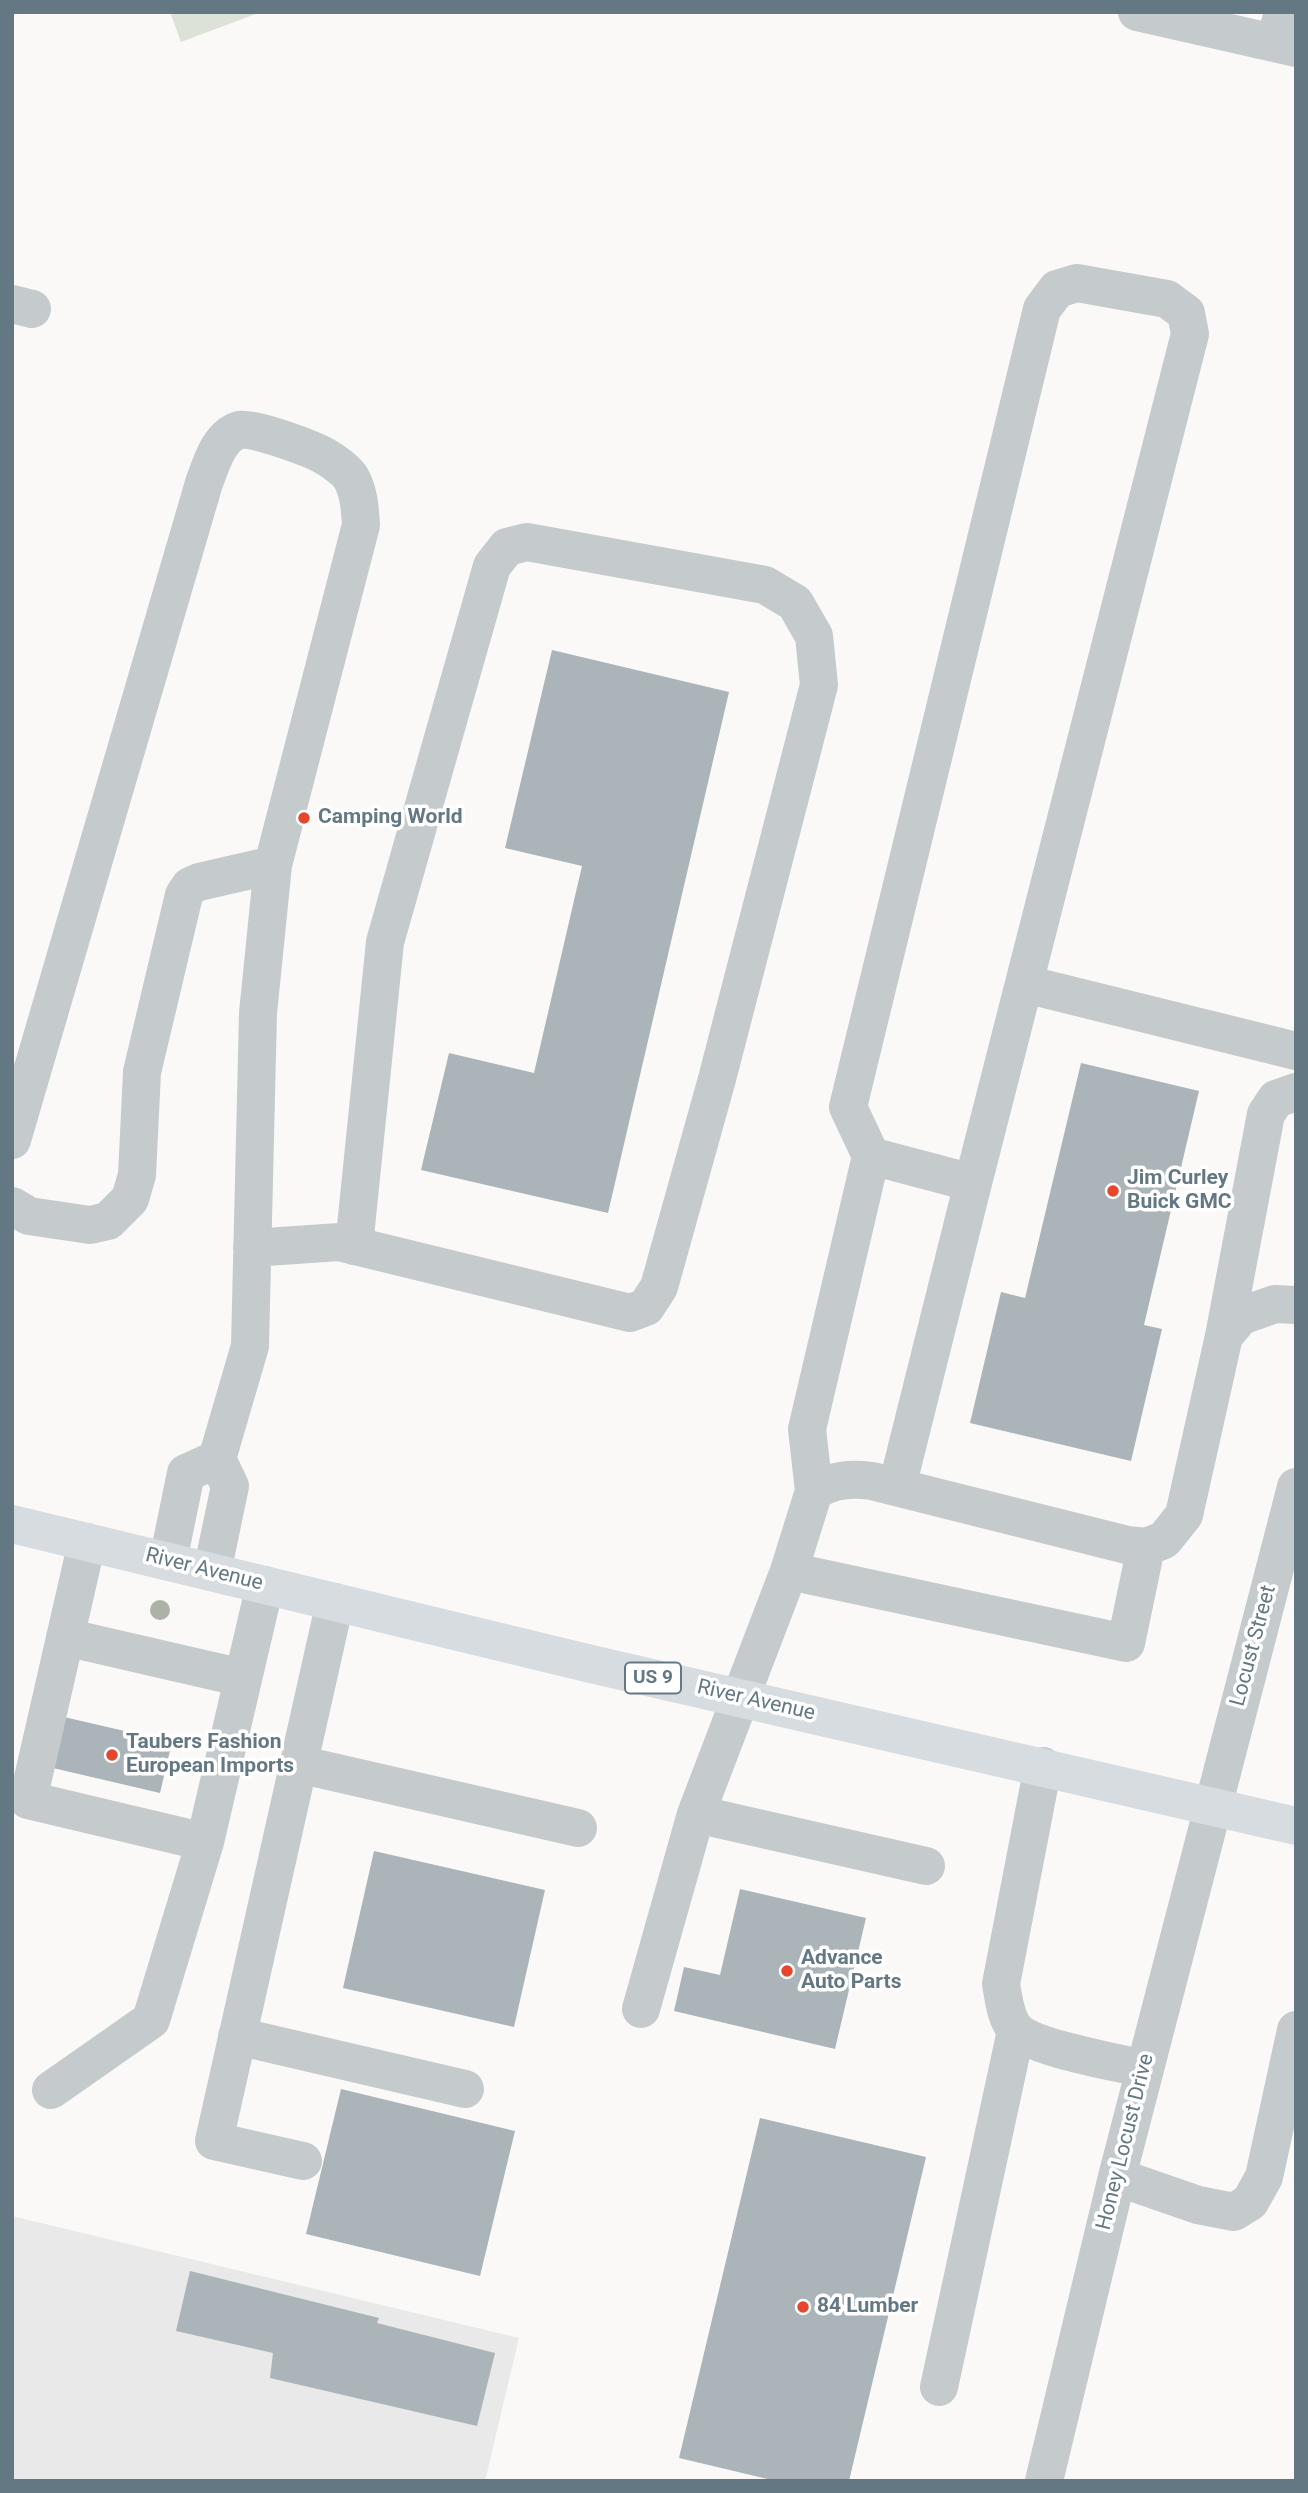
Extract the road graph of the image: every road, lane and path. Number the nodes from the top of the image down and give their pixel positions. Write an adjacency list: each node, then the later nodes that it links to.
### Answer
1 (1137, 12): 2 (street)
2 (1285, 34)
3 (273, 865): 7 (street); 10 (street); 12 (street)
4 (1025, 984): 5 (street); 8 (street); 9 (street)
5 (1296, 1051)
6 (1296, 1092): 14 (street)
7 (12, 1140)
8 (871, 1156): 9 (street); 18 (street)
9 (973, 1183): 16 (street)
10 (12, 1206)
11 (354, 1246): 11 (street); 12 (street)
12 (252, 1248): 15 (street)
13 (1296, 1305): 14 (street)
14 (1224, 1336): 21 (street)
15 (217, 1459): 22 (street); 23 (street)
16 (897, 1487): 18 (street); 21 (street)
17 (1296, 1487): 32 (street, Locust Street)
18 (814, 1491): 24 (street)
19 (12, 1524): 20 (highway, River Avenue / US 9)
20 (87, 1542): 22 (highway, River Avenue / US 9); 27 (street)
21 (1146, 1547): 24 (street)
22 (168, 1561): 23 (highway, River Avenue / US 9)
23 (212, 1572): 25 (highway, River Avenue / US 9)
24 (789, 1572): 29 (street)
25 (265, 1585): 26 (highway, River Avenue / US 9); 28 (street)
26 (335, 1602): 29 (highway, River Avenue / US 9); 30 (street)
27 (65, 1637): 28 (street); 36 (street)
28 (243, 1678): 36 (street)
29 (741, 1698): 31 (highway, River Avenue / US 9); 33 (street)
30 (298, 1764): 35 (street); 41 (street)
31 (1043, 1766): 32 (highway, River Avenue / US 9); 40 (street)
32 (1212, 1805): 34 (highway, River Avenue / US 9); 42 (street, Honey Locust Drive)
33 (696, 1814): 37 (street); 38 (street)
34 (1296, 1826)
35 (578, 1828)
36 (205, 1842): 44 (street)
37 (926, 1866)
38 (640, 2009)
39 (1296, 2030): 46 (street)
40 (1016, 2031): 42 (street); 47 (street)
41 (237, 2036): 43 (street); 45 (street)
42 (1144, 2069): 46 (street, Honey Locust Drive)
43 (465, 2089)
44 (51, 2090)
45 (303, 2161)
46 (1117, 2177): 48 (street, Honey Locust Drive)
47 (939, 2387)
48 (1044, 2481)

